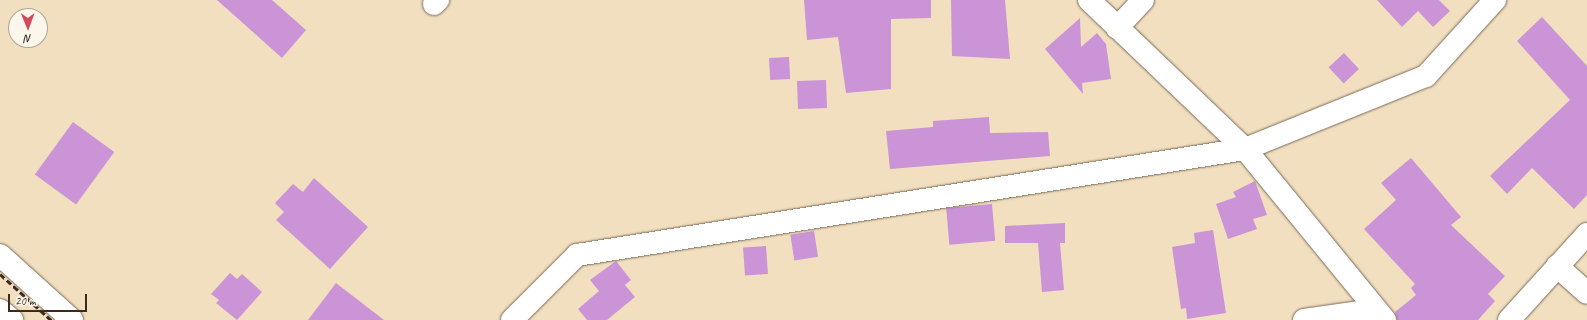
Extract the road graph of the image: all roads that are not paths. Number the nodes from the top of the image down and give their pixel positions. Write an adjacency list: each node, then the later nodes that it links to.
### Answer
1 (1089, 0): 4 (street)
2 (1143, 0): 4 (street)
3 (1495, 0): 5 (street)
4 (1117, 28): 5 (street)
5 (1245, 149): 11 (street); 14 (street)
6 (1587, 234): 8 (street)
7 (0, 255): 13 (street)
8 (1557, 266): 9 (street); 16 (street)
9 (1587, 293)
10 (0, 310): 12 (street)
11 (1379, 315): 15 (street)
12 (12, 320)
13 (72, 320)
14 (512, 320)
15 (1304, 320)
16 (1509, 320)

